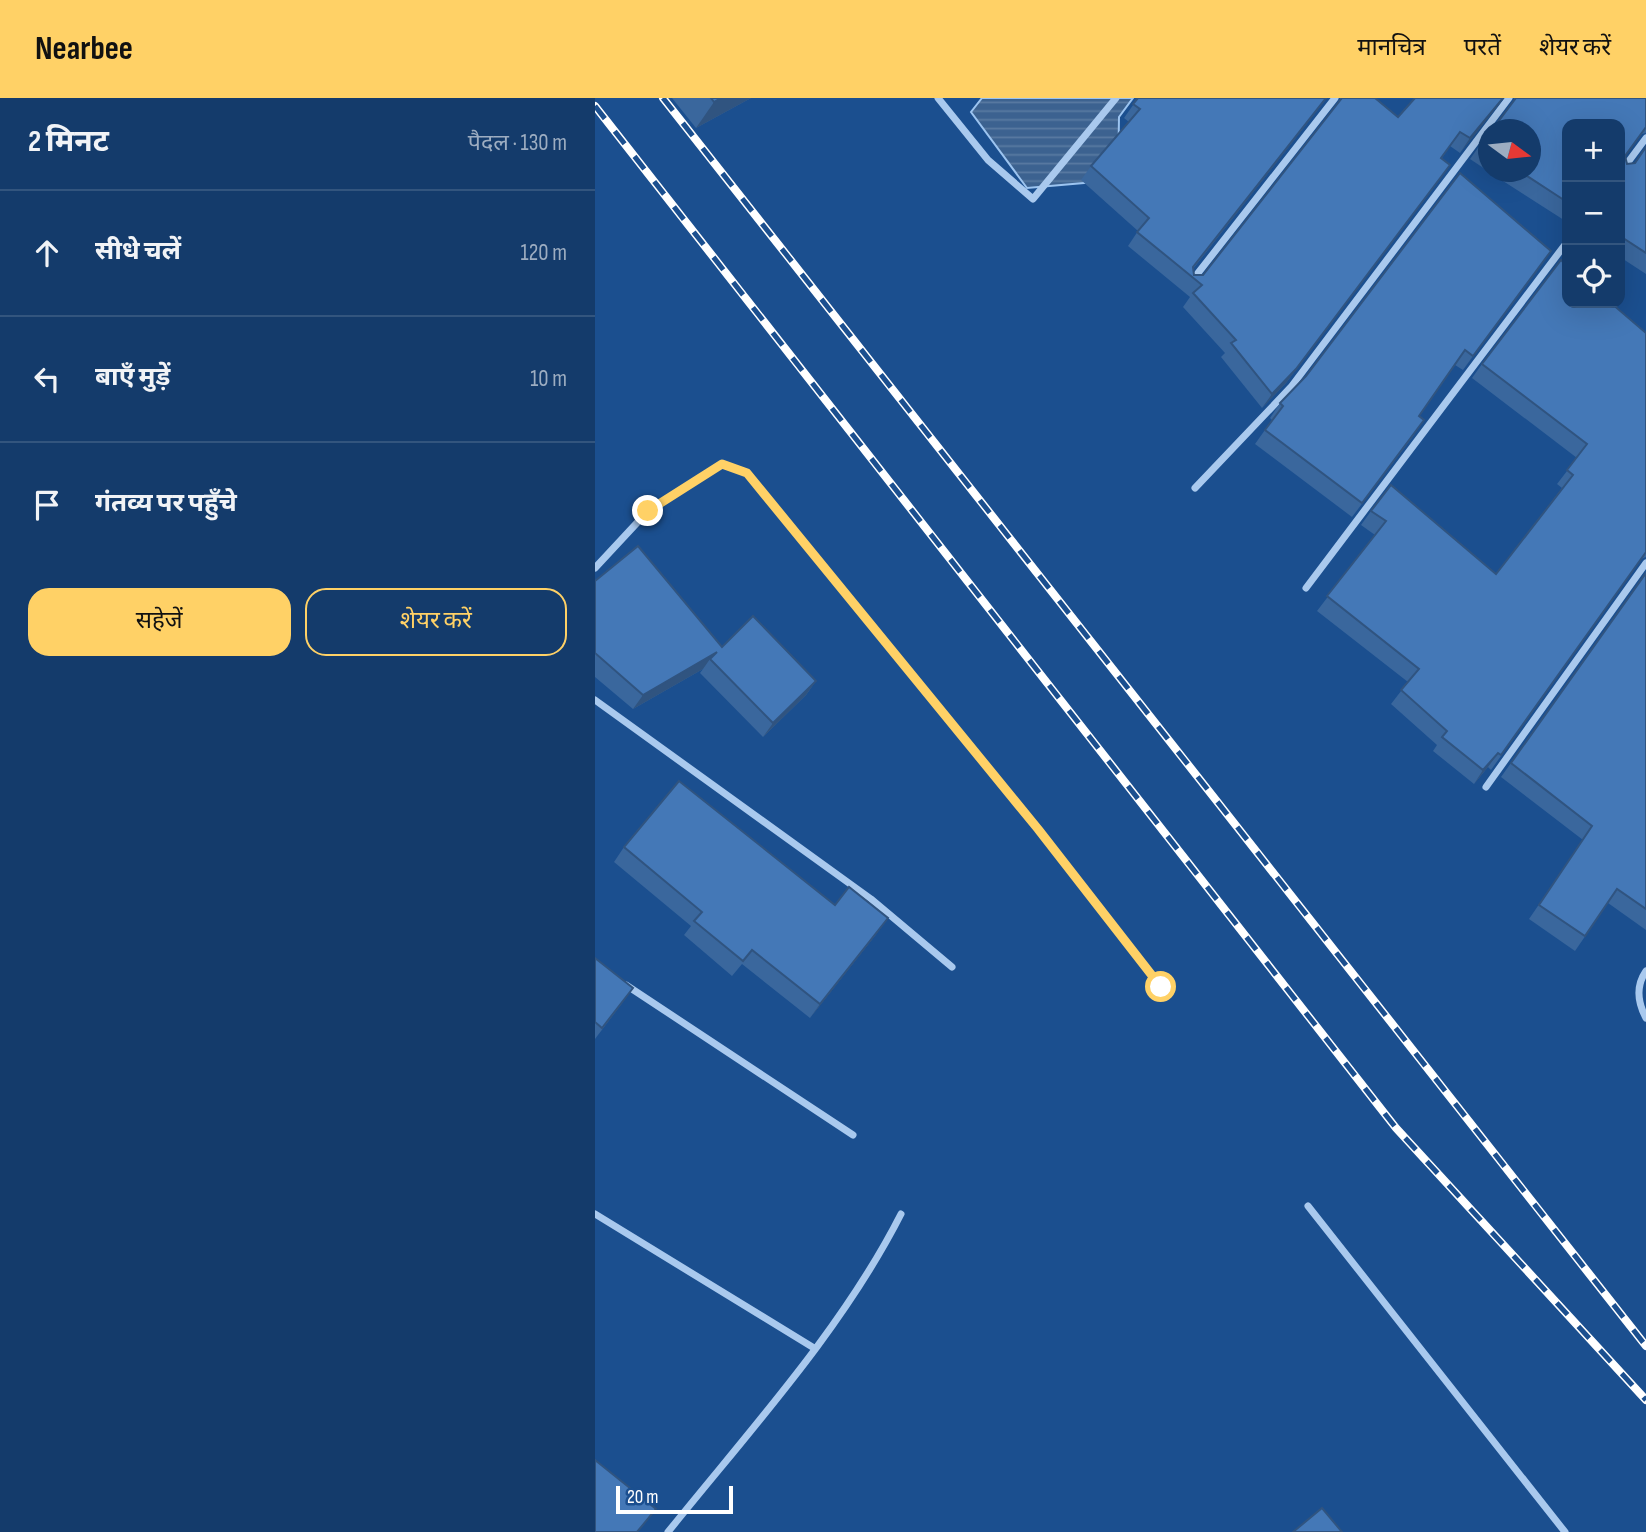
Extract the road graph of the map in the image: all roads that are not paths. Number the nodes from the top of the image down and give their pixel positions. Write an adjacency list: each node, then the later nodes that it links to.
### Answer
1 (937, 98): 2 (street)
2 (1116, 98)
3 (1335, 98): 8 (street)
4 (1509, 98): 9 (street)
5 (1646, 138): 6 (street)
6 (1625, 166)
7 (1565, 245): 12 (street)
8 (1188, 285)
9 (1195, 488)
10 (1646, 564): 14 (street)
11 (595, 568): 18 (street)
12 (1306, 588)
13 (595, 700): 15 (street)
14 (1486, 787)
15 (953, 967)
16 (1646, 971): 19 (street)
17 (617, 979): 20 (street)
18 (1161, 987)
19 (1646, 1018)
20 (853, 1135)
21 (1308, 1206): 26 (street)
22 (595, 1214): 24 (street)
23 (901, 1214): 24 (street)
24 (814, 1348): 25 (street)
25 (668, 1532)
26 (1566, 1532)

